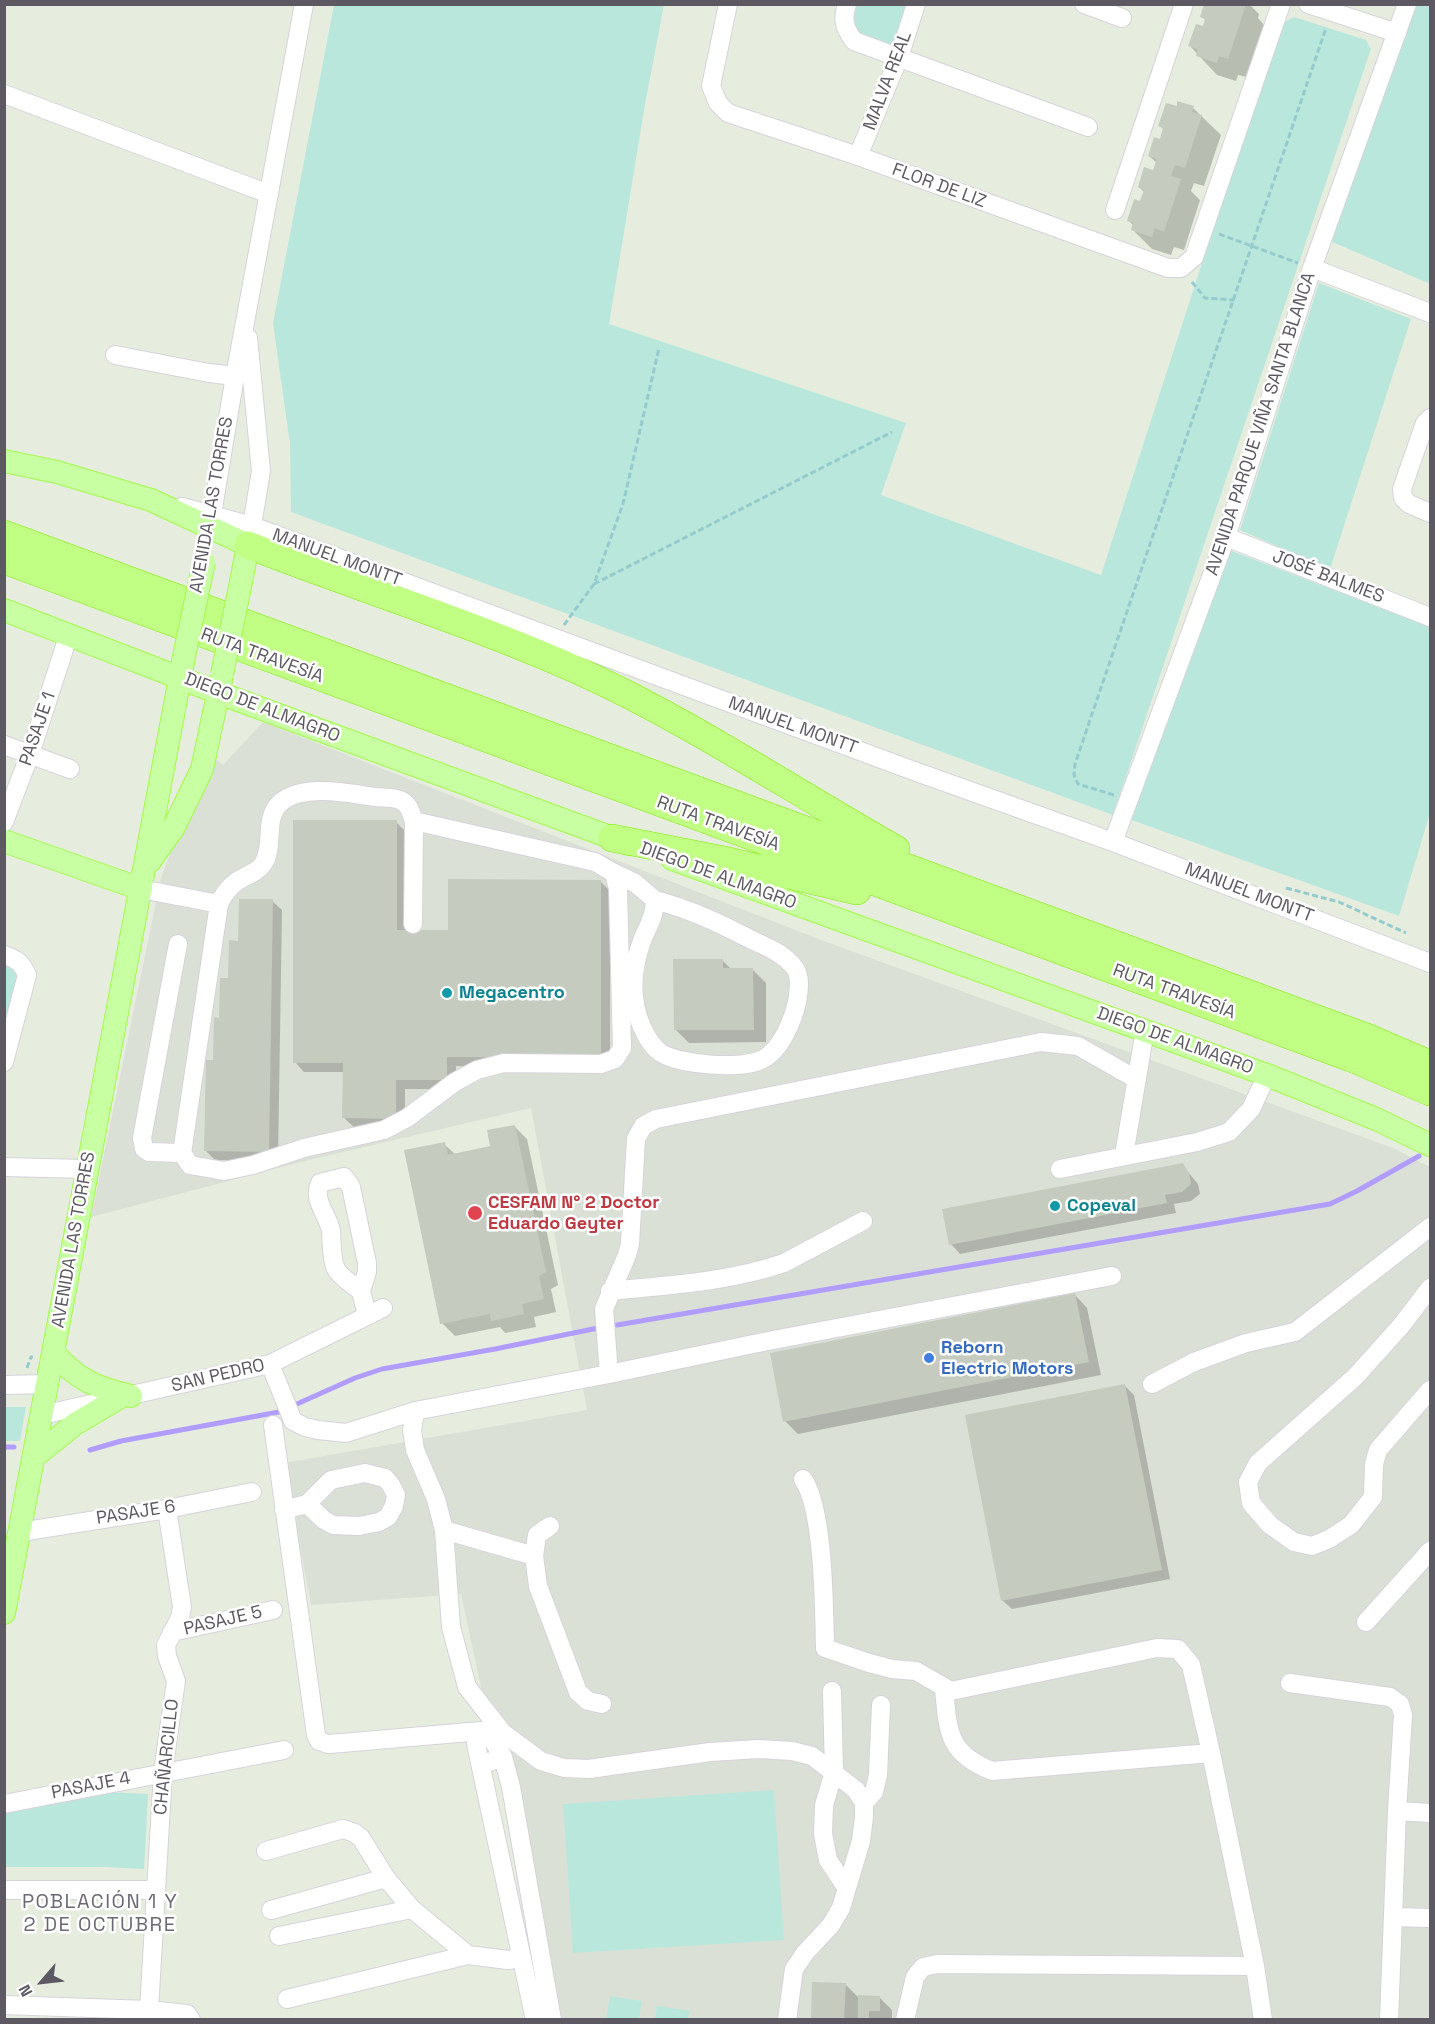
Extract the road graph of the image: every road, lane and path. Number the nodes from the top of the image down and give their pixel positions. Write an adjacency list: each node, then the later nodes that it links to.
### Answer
1 (304, 4): 17 (street, AVENIDA LAS TORRES)
2 (728, 4): 16 (street, FLOR DE LIZ)
3 (847, 4): 13 (street)
4 (916, 4): 13 (street, MALVA REAL)
5 (1084, 4): 11 (street)
6 (1184, 4): 18 (street)
7 (1281, 4): 19 (street)
8 (1308, 4): 10 (street)
9 (1407, 4): 12 (street, AVENIDA PARQUE VIÑA SANTA BLANCA)
10 (1331, 12): 12 (street); 20 (path)
11 (1122, 18)
12 (1398, 33): 22 (street, AVENIDA PARQUE VIÑA SANTA BLANCA)
13 (898, 57): 15 (street); 16 (street, MALVA REAL)
14 (4, 94): 17 (street)
15 (1088, 127)
16 (858, 156): 21 (street, FLOR DE LIZ)
17 (269, 194): 25 (street, AVENIDA LAS TORRES)
18 (1115, 210)
19 (1204, 228): 20 (path); 21 (street)
20 (1253, 246): 22 (path); 23 (path)
21 (1181, 268): 23 (path)
22 (1312, 268): 24 (street); 36 (street, AVENIDA PARQUE VIÑA SANTA BLANCA)
23 (1234, 300): 48 (path)
24 (1431, 314)
25 (246, 318): 28 (street, AVENIDA LAS TORRES); 35 (street, AVENIDA LAS TORRES)
26 (658, 348): 38 (path)
27 (115, 355): 28 (street)
28 (235, 376): 33 (street, AVENIDA LAS TORRES)
29 (1431, 418): 32 (street)
30 (892, 432): 38 (path)
31 (4, 461): 33 (main road, MANUEL MONTT)
32 (1431, 513)
33 (211, 521): 35 (main road, MANUEL MONTT); 43 (main road, AVENIDA LAS TORRES, bridge)
34 (4, 534): 57 (highway, RUTA TRAVESÍA)
35 (250, 536): 42 (street, MANUEL MONTT); 44 (main road, AVENIDA LAS TORRES, bridge); 57 (highway)
36 (1226, 537): 40 (street, JOSÉ BALMES); 48 (street, AVENIDA PARQUE VIÑA SANTA BLANCA)
37 (4, 560): 57 (highway, RUTA TRAVESÍA)
38 (594, 584): 42 (path)
39 (4, 610): 41 (main road, DIEGO DE ALMAGRO)
40 (1431, 617)
41 (69, 634): 43 (main road, DIEGO DE ALMAGRO); 46 (street, PASAJE 1)
42 (553, 638): 53 (street, MANUEL MONTT)
43 (182, 669): 44 (main road, DIEGO DE ALMAGRO); 55 (main road, AVENIDA LAS TORRES)
44 (221, 684): 51 (main road, DIEGO DE ALMAGRO); 55 (main road, AVENIDA LAS TORRES)
45 (4, 745): 46 (street)
46 (30, 754): 47 (street); 50 (street, PASAJE 1)
47 (70, 769)
48 (1130, 799): 53 (street, AVENIDA PARQUE VIÑA SANTA BLANCA)
49 (414, 821): 54 (street); 58 (street); 59 (street)
50 (4, 822)
51 (612, 838): 57 (highway); 63 (main road, DIEGO DE ALMAGRO)
52 (4, 841): 55 (main road)
53 (1113, 842): 62 (street, MANUEL MONTT)
54 (614, 873): 56 (street); 70 (street)
55 (143, 879): 58 (street); 74 (main road, AVENIDA LAS TORRES)
56 (656, 900): 56 (street)
57 (968, 903): 65 (highway, RUTA TRAVESÍA); 68 (highway, RUTA TRAVESÍA)
58 (219, 904): 70 (street)
59 (413, 924)
60 (178, 944): 70 (street)
61 (4, 955): 64 (street)
62 (1431, 963)
63 (1145, 1030): 66 (main road, DIEGO DE ALMAGRO); 67 (street)
64 (4, 1062)
65 (1431, 1064)
66 (1267, 1075): 69 (main road, DIEGO DE ALMAGRO); 71 (street)
67 (1136, 1079): 71 (street); 80 (street)
68 (1431, 1092)
69 (1431, 1145)
70 (182, 1153)
71 (1124, 1155): 73 (street)
72 (4, 1167): 74 (street)
73 (1060, 1168)
74 (87, 1169): 81 (main road, AVENIDA LAS TORRES)
75 (863, 1221): 80 (street)
76 (1431, 1227): 85 (street)
77 (1112, 1276): 83 (street)
78 (1431, 1288): 87 (street)
79 (361, 1291): 79 (street); 82 (street, SAN PEDRO)
80 (610, 1292): 83 (street)
81 (54, 1353): 84 (main road, AVENIDA LAS TORRES); 88 (main road)
82 (272, 1370): 88 (street, SAN PEDRO); 89 (street)
83 (609, 1374): 89 (street)
84 (48, 1384): 86 (street); 90 (main road, AVENIDA LAS TORRES)
85 (1152, 1384)
86 (4, 1385)
87 (1431, 1390)
88 (125, 1397): 90 (street, SAN PEDRO); 92 (main road)
89 (415, 1411): 99 (street)
90 (42, 1415): 92 (main road, AVENIDA LAS TORRES)
91 (273, 1425): 97 (street)
92 (34, 1457): 100 (main road, AVENIDA LAS TORRES)
93 (802, 1479): 108 (street)
94 (252, 1492): 96 (street, PASAJE 6)
95 (307, 1504): 97 (street)
96 (167, 1509): 100 (street, PASAJE 6); 106 (street, CHAÑARCILLO)
97 (284, 1510): 115 (street)
98 (550, 1526): 102 (street)
99 (444, 1530): 102 (street); 118 (street)
100 (20, 1532): 104 (main road, AVENIDA LAS TORRES)
101 (1431, 1551): 105 (street)
102 (534, 1556): 110 (street)
103 (273, 1610): 106 (street, PASAJE 5)
104 (4, 1613)
105 (1366, 1622)
106 (172, 1632): 117 (street, CHAÑARCILLO)
107 (1290, 1683): 121 (street)
108 (944, 1688): 114 (street); 114 (street)
109 (832, 1691): 118 (street)
110 (602, 1704)
111 (881, 1705): 119 (street)
112 (476, 1744): 116 (street)
113 (284, 1750): 117 (street, PASAJE 4)
114 (1211, 1753): 135 (street)
115 (503, 1757): 116 (street); 141 (street)
116 (481, 1765): 134 (street)
117 (163, 1772): 120 (street, PASAJE 4); 127 (street, CHAÑARCILLO)
118 (834, 1772): 119 (street); 125 (street)
119 (864, 1803): 125 (street)
120 (4, 1804)
121 (1397, 1811): 122 (street); 130 (street)
122 (1431, 1813)
123 (266, 1851): 124 (street)
124 (386, 1878): 128 (street); 129 (street)
125 (846, 1887): 142 (street)
126 (4, 1890): 127 (street)
127 (156, 1890): 138 (street, CHAÑARCILLO)
128 (412, 1909): 132 (street); 133 (street)
129 (271, 1910)
130 (1393, 1917): 131 (street); 145 (street)
131 (1431, 1918)
132 (279, 1936)
133 (468, 1955): 134 (street); 136 (street)
134 (522, 1958): 140 (street)
135 (1255, 1966): 143 (street); 144 (street)
136 (287, 1999)
137 (4, 2004): 138 (street)
138 (149, 2010): 139 (street)
139 (191, 2019)
140 (535, 2019)
141 (552, 2019)
142 (786, 2019)
143 (905, 2019)
144 (1263, 2019)
145 (1389, 2019)

